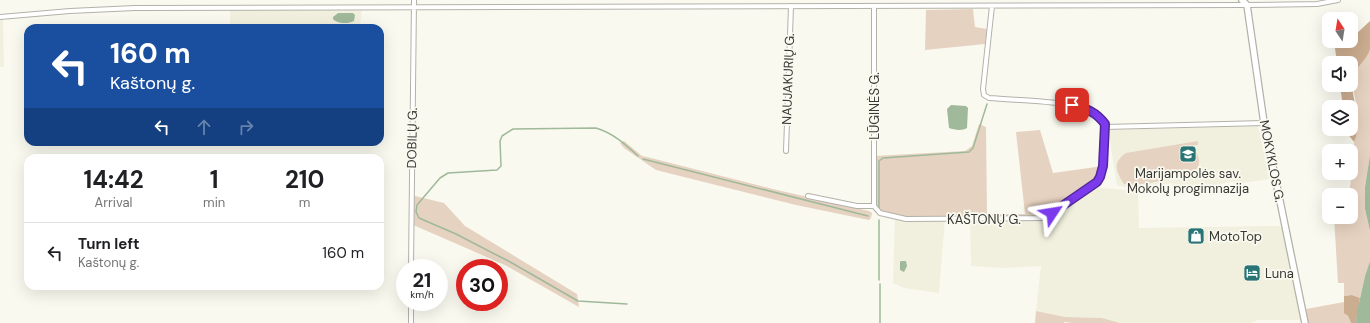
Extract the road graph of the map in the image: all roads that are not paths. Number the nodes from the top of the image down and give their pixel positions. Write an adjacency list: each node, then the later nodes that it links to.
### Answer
1 (414, 0): 8 (street, DOBILŲ G.)
2 (996, 0): 7 (street)
3 (1242, 0): 5 (main road)
4 (1338, 0): 5 (street)
5 (1247, 3): 7 (street); 11 (main road, MOKYKLOS G.)
6 (791, 6): 8 (street); 9 (street); 13 (street, NAUJAKURIŲ G.)
7 (994, 6): 9 (street); 12 (street)
8 (414, 7): 10 (street); 16 (street, DOBILŲ G.)
9 (874, 7): 15 (street, LŪGINĖS G.)
10 (0, 17)
11 (1264, 123): 12 (street); 19 (main road, MOKYKLOS G.)
12 (1105, 127): 15 (street, KAŠTONŲ G.)
13 (786, 151)
14 (808, 196): 15 (street)
15 (874, 206)
16 (411, 259)
17 (411, 311): 18 (street)
18 (411, 323)
19 (1306, 323)

